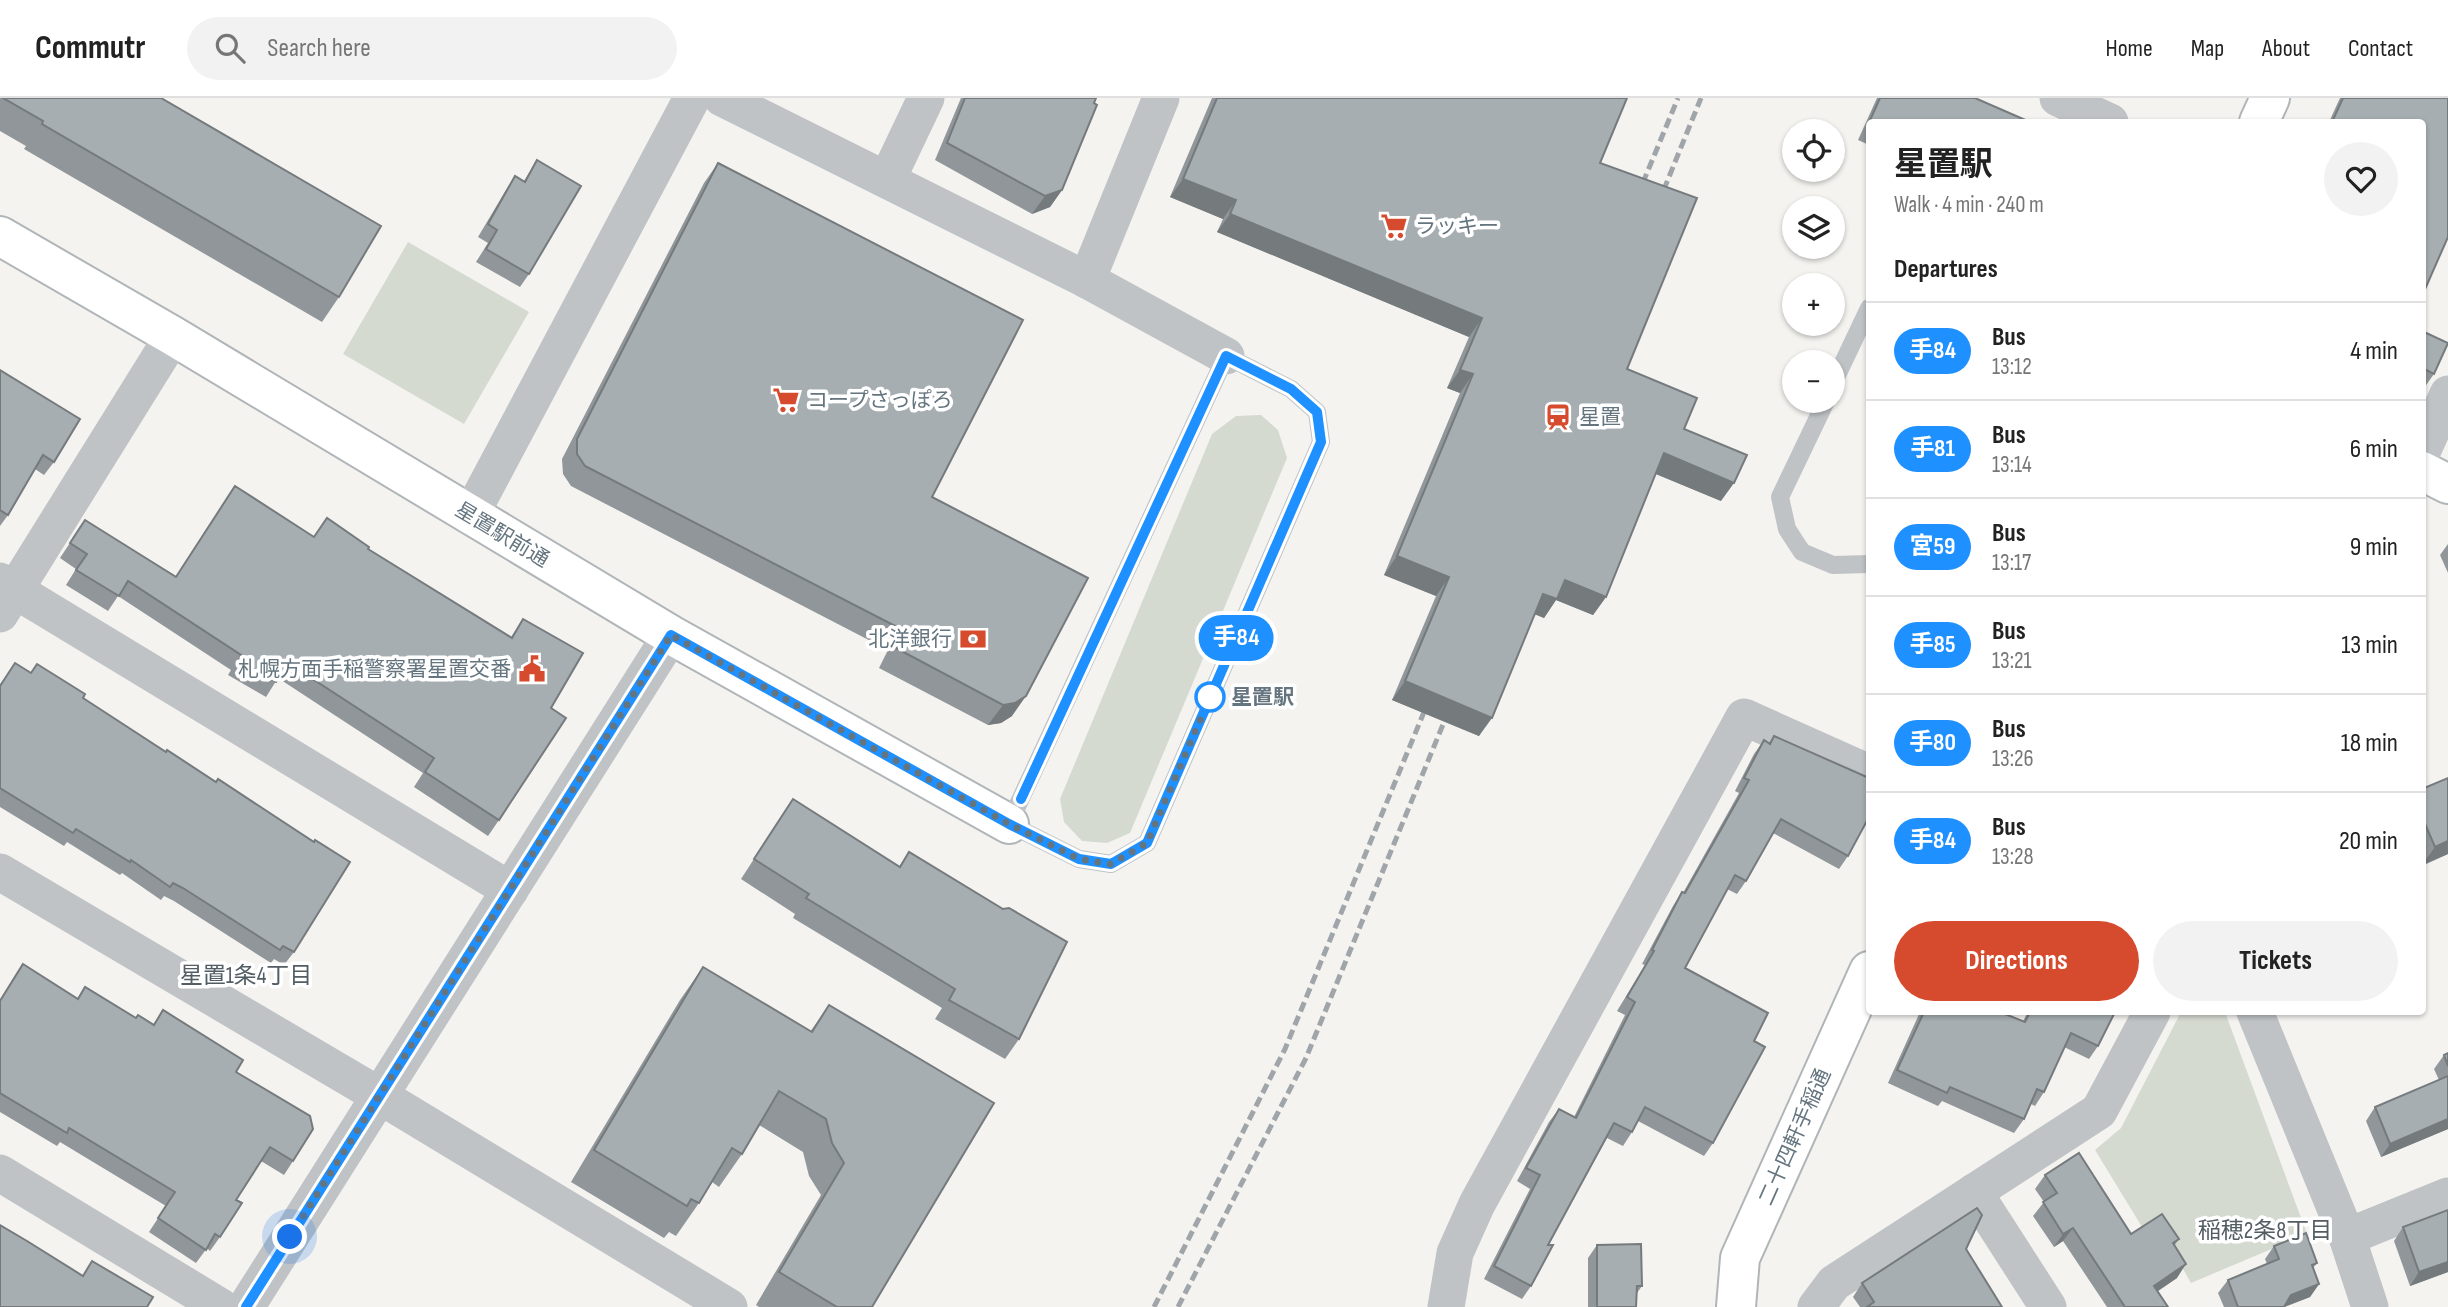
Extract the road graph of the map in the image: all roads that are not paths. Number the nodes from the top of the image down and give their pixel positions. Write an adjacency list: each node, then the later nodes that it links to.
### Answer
1 (692, 98): 21 (street)
2 (722, 98): 9 (street)
3 (926, 98): 9 (street)
4 (1161, 98): 11 (street)
5 (2058, 98): 7 (street)
6 (2270, 98): 8 (street)
7 (2104, 119)
8 (2260, 119)
9 (887, 180): 11 (street)
10 (0, 236): 13 (street, 星置駅前通)
11 (1087, 280): 14 (street)
12 (1866, 314): 15 (lane)
13 (173, 337): 21 (street, 星置駅前通); 23 (street)
14 (1226, 356): 26 (lane); 26 (lane)
15 (1845, 359)
16 (2448, 394): 18 (street)
17 (1819, 413): 22 (lane)
18 (2426, 443)
19 (2426, 473): 20 (street)
20 (2448, 484)
21 (470, 516): 24 (street, 星置駅前通)
22 (1866, 564)
23 (5, 595): 28 (street)
24 (671, 635): 26 (street, 星置駅前通); 28 (street)
25 (1866, 772): 40 (street)
26 (1009, 824)
27 (0, 872): 32 (street)
28 (510, 890): 32 (street)
29 (1866, 978): 41 (street, 二十四軒手稲通)
30 (2150, 1015): 34 (street)
31 (2256, 1015): 36 (street)
32 (380, 1096): 38 (street); 39 (street)
33 (0, 1173): 37 (street)
34 (1973, 1192): 42 (street); 43 (street)
35 (2448, 1196): 36 (street)
36 (2347, 1237): 44 (street)
37 (220, 1307)
38 (246, 1307)
39 (729, 1307)
40 (1446, 1307)
41 (1736, 1307)
42 (1816, 1307)
43 (2048, 1307)
44 (2370, 1307)

